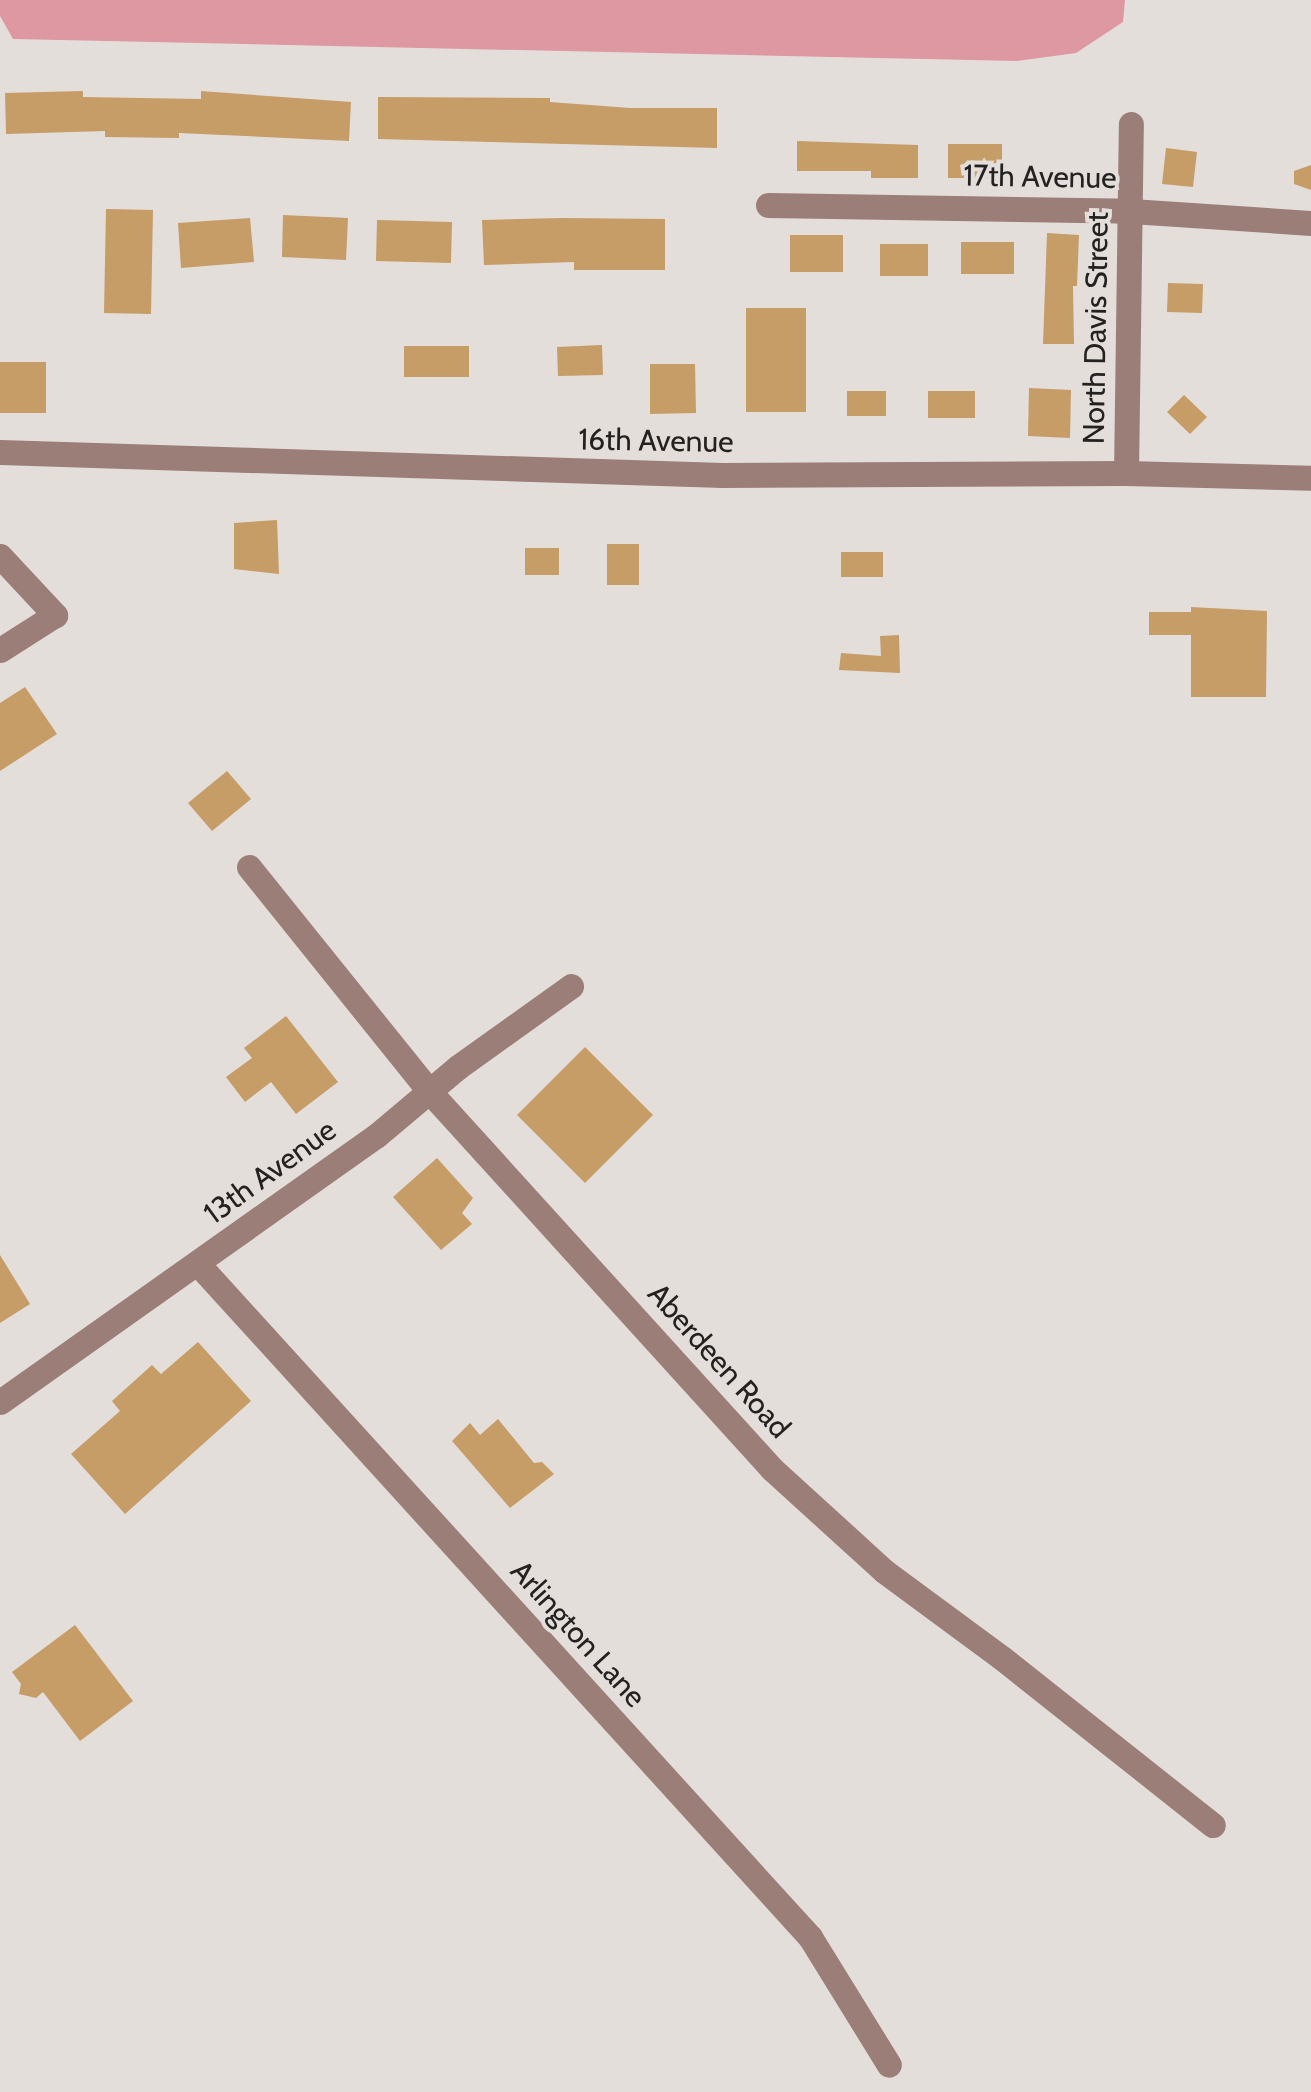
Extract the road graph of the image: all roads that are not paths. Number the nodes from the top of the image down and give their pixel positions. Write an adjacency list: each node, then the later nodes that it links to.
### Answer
1 (1132, 124): 3 (street, North Davis Street)
2 (768, 205): 3 (street, 17th Avenue)
3 (1131, 211): 4 (street, 17th Avenue); 6 (street, North Davis Street)
4 (1311, 223)
5 (1, 451): 6 (street, 16th Avenue)
6 (1126, 474): 7 (street, 16th Avenue)
7 (1311, 478)
8 (0, 556): 9 (street)
9 (0, 650)
10 (249, 866): 12 (street, Aberdeen Road)
11 (571, 986): 12 (street, 13th Avenue)
12 (429, 1092): 13 (street, 13th Avenue); 15 (street, Aberdeen Road)
13 (198, 1264): 14 (street, 13th Avenue); 16 (street, Arlington Lane)
14 (0, 1402)
15 (1213, 1825)
16 (889, 2065)

